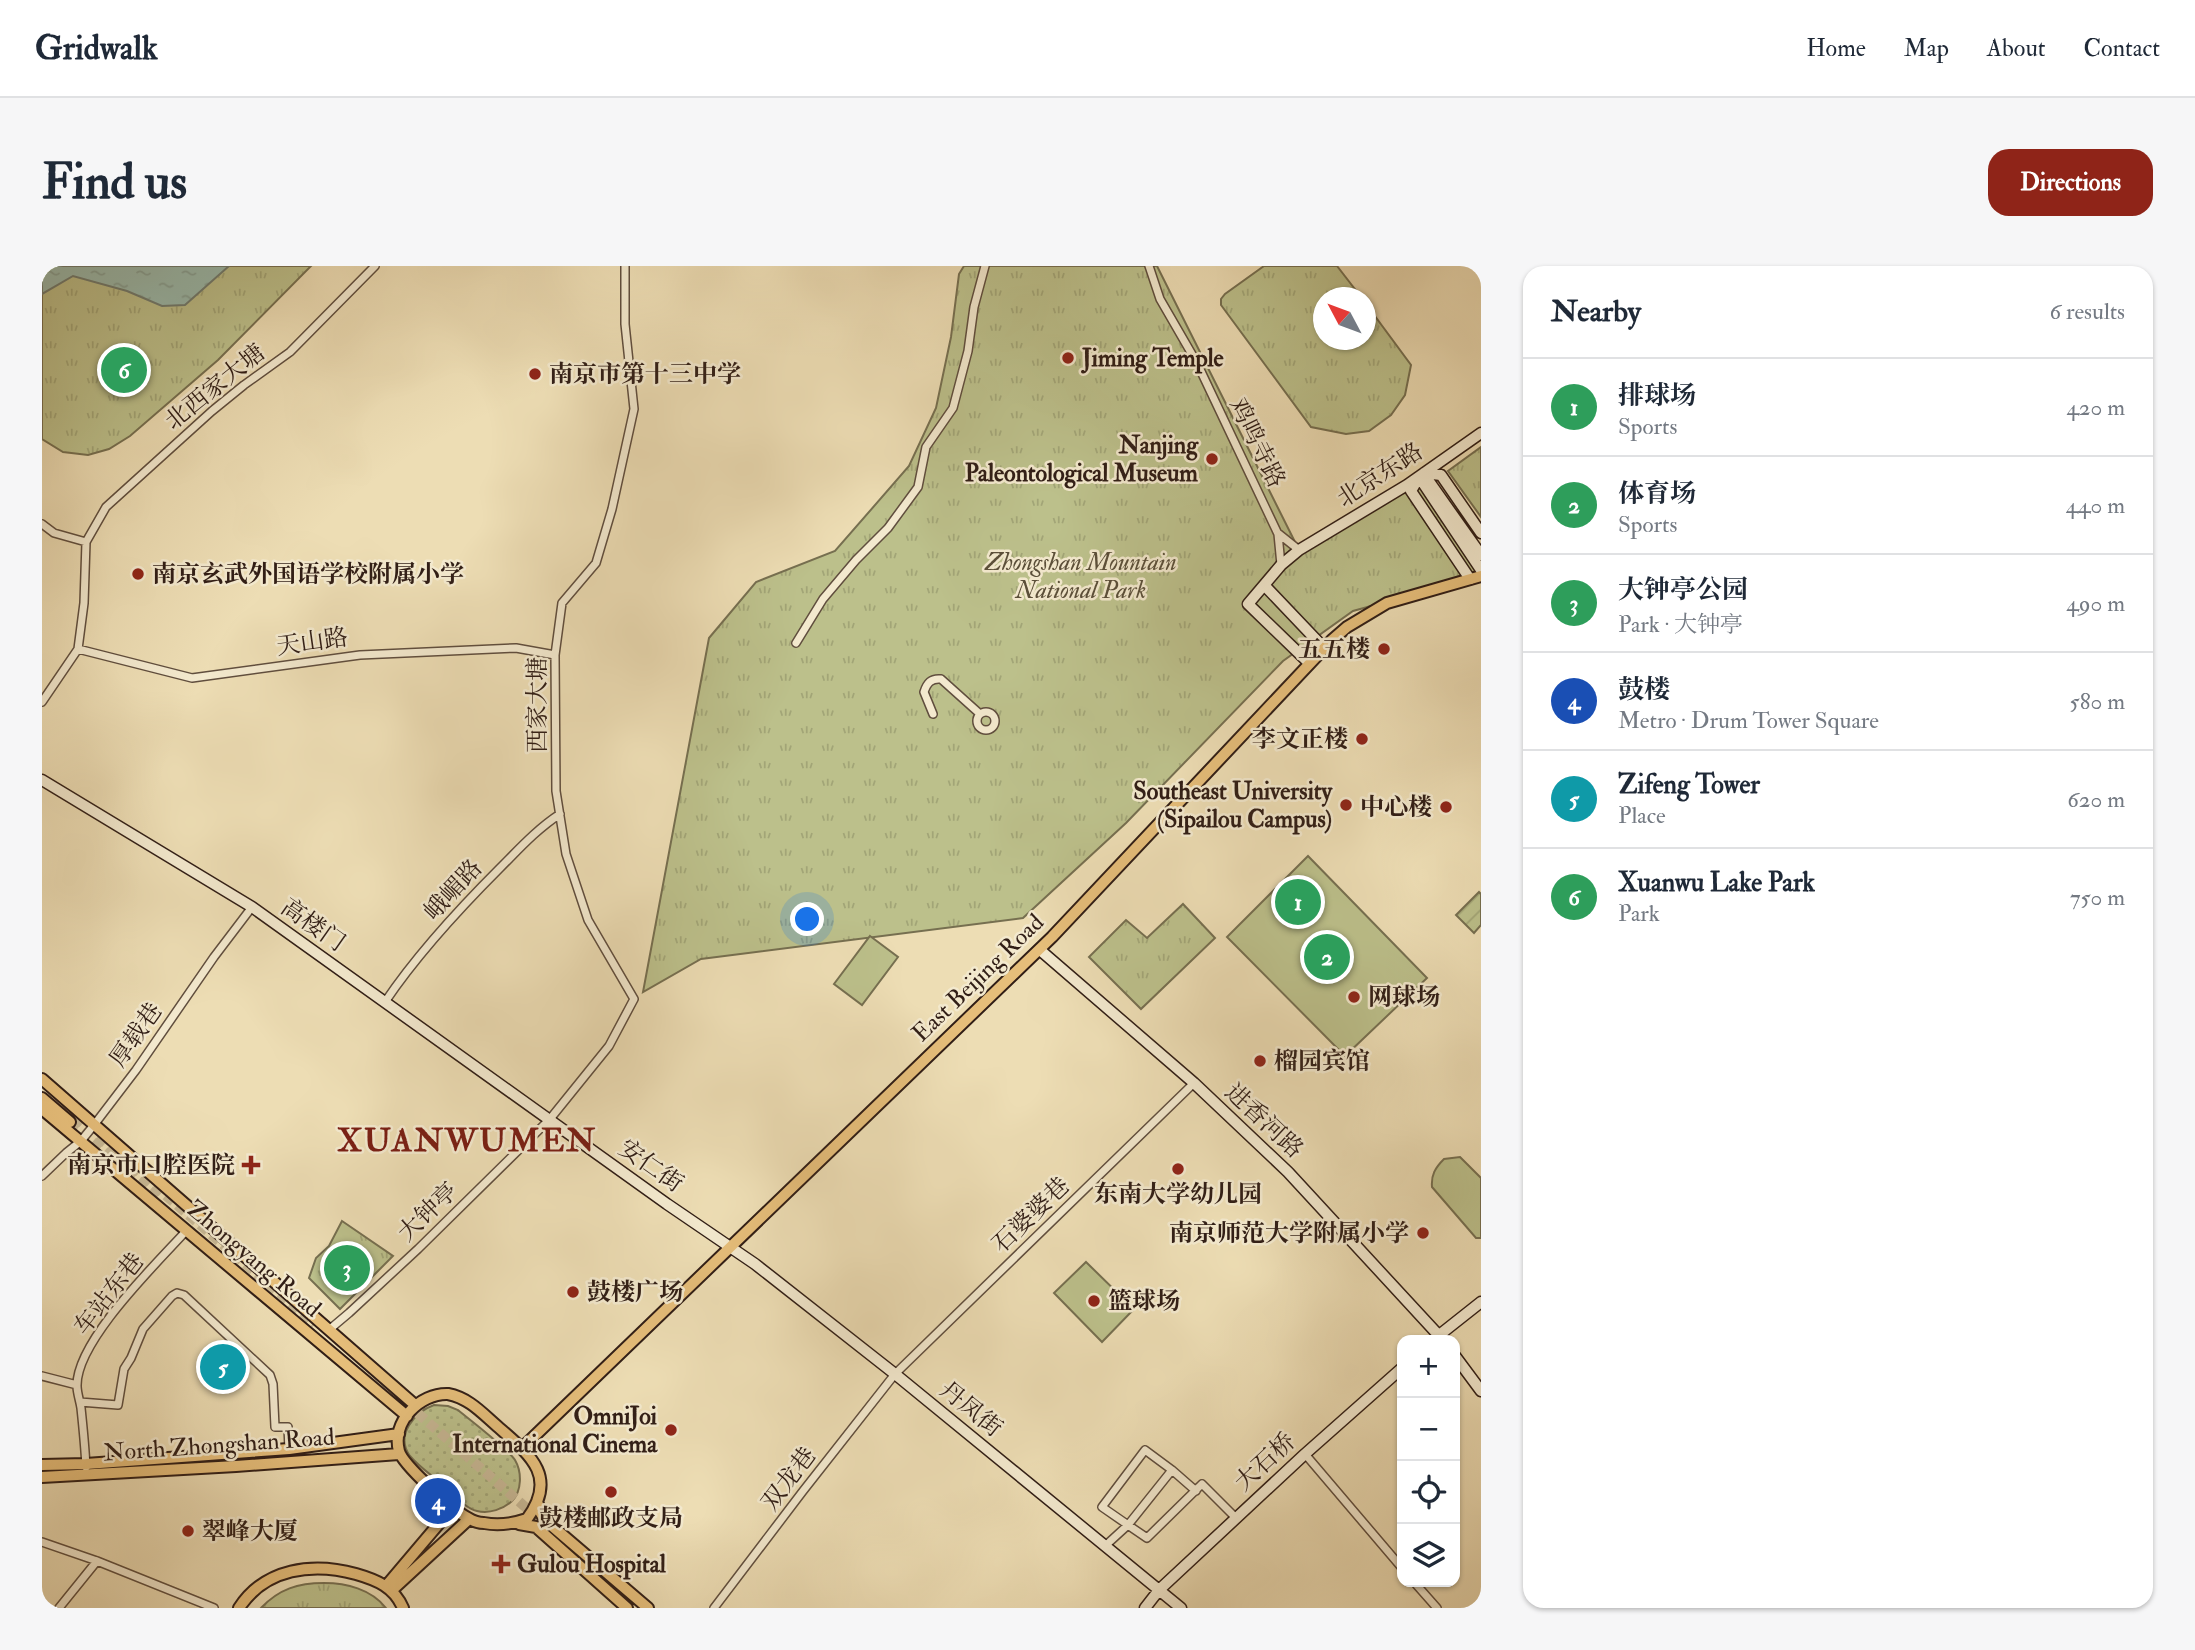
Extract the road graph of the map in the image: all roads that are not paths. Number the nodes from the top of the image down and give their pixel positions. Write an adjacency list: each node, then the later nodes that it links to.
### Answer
1 (375, 266): 10 (street, 北西家大塘)
2 (625, 266): 20 (street, 西家大塘)
3 (985, 266): 17 (street)
4 (1150, 266): 9 (street, 鸡鸣寺路)
5 (1481, 433): 6 (street, 北京东路)
6 (1421, 475): 8 (street); 11 (street, 北京东路); 12 (street); 14 (street); 15 (street)
7 (42, 524): 10 (street)
8 (1481, 533)
9 (1278, 534): 11 (street); 13 (street, 鸡鸣寺路)
10 (86, 542): 19 (street)
11 (1299, 550): 13 (street, 北京东路)
12 (1481, 555)
13 (1281, 565): 16 (street, 北京东路)
14 (1481, 570)
15 (1475, 577): 18 (main road, East Beijing Road)
16 (1264, 585): 18 (street); 21 (street)
17 (796, 643)
18 (1325, 648): 21 (main road, East Beijing Road)
19 (79, 649): 20 (street, 天山路); 22 (street)
20 (555, 656): 26 (street, 西家大塘)
21 (1309, 663): 28 (main road, East Beijing Road)
22 (42, 702)
23 (933, 714): 24 (street)
24 (980, 714)
25 (42, 780): 27 (street, 高楼门)
26 (560, 814): 29 (street, 峨嵋路); 35 (street, 西家大塘)
27 (252, 907): 29 (street, 高楼门); 36 (street, 厚载巷)
28 (1040, 950): 31 (street, 进香河路); 40 (main road, East Beijing Road)
29 (386, 1002): 35 (street, 高楼门)
30 (42, 1079): 36 (main road, Zhongyang Road)
31 (1194, 1083): 43 (street, 进香河路); 47 (street, 石婆婆巷)
32 (42, 1087): 33 (main road)
33 (42, 1098)
34 (42, 1109): 37 (main road, Zhongyang Road)
35 (550, 1119): 40 (street, 安仁街); 42 (street, 大钟亭)
36 (94, 1125): 37 (street, 厚载巷); 42 (main road, Zhongyang Road)
37 (81, 1141): 38 (street, 厚载巷); 39 (main road, Zhongyang Road)
38 (42, 1176)
39 (187, 1230): 49 (street, 车站东巷); 53 (main road, Zhongyang Road)
40 (730, 1246): 47 (street, 丹凤街); 55 (main road, East Beijing Road)
41 (1481, 1302): 44 (street)
42 (330, 1329): 52 (main road, Zhongyang Road)
43 (1436, 1335)
44 (1442, 1335)
45 (1460, 1363): 50 (street)
46 (1397, 1372): 58 (street, 大石桥)
47 (895, 1374): 71 (street, 丹凤街); 83 (street, 双龙巷)
48 (42, 1376): 49 (street)
49 (77, 1385): 51 (street, 车站东巷)
50 (1481, 1391)
51 (80, 1402): 56 (street); 60 (street, 车站东巷)
52 (415, 1405): 53 (main road); 55 (main road)
53 (407, 1416): 54 (main road)
54 (398, 1434): 56 (main road); 57 (main road)
55 (522, 1448): 64 (main road)
56 (289, 1449): 60 (main road)
57 (399, 1454): 60 (main road, North Zhongshan Road); 65 (main road)
58 (1304, 1454): 66 (street, 大石桥); 73 (street)
59 (42, 1465): 60 (main road)
60 (86, 1469): 62 (main road, North Zhongshan Road)
61 (1171, 1470): 63 (street); 69 (street); 69 (street)
62 (42, 1477)
63 (1196, 1490): 66 (street); 69 (street)
64 (538, 1504): 68 (main road); 82 (main road)
65 (453, 1507): 67 (main road); 75 (main road)
66 (1236, 1518): 76 (street, 大石桥)
67 (469, 1519): 68 (main road); 75 (main road)
68 (513, 1523): 81 (main road)
69 (1128, 1525): 71 (street)
70 (42, 1542): 72 (street)
71 (1105, 1546): 76 (street, 丹凤街)
72 (97, 1561): 77 (street); 78 (street)
73 (1397, 1562)
74 (1418, 1587): 86 (street)
75 (389, 1588): 79 (main road); 80 (main road)
76 (1159, 1590): 84 (street, 大石桥); 85 (street, 丹凤街)
77 (59, 1608)
78 (214, 1608)
79 (239, 1608)
80 (403, 1608)
81 (627, 1608)
82 (648, 1608)
83 (714, 1608)
84 (1145, 1608)
85 (1181, 1608)
86 (1437, 1608)

